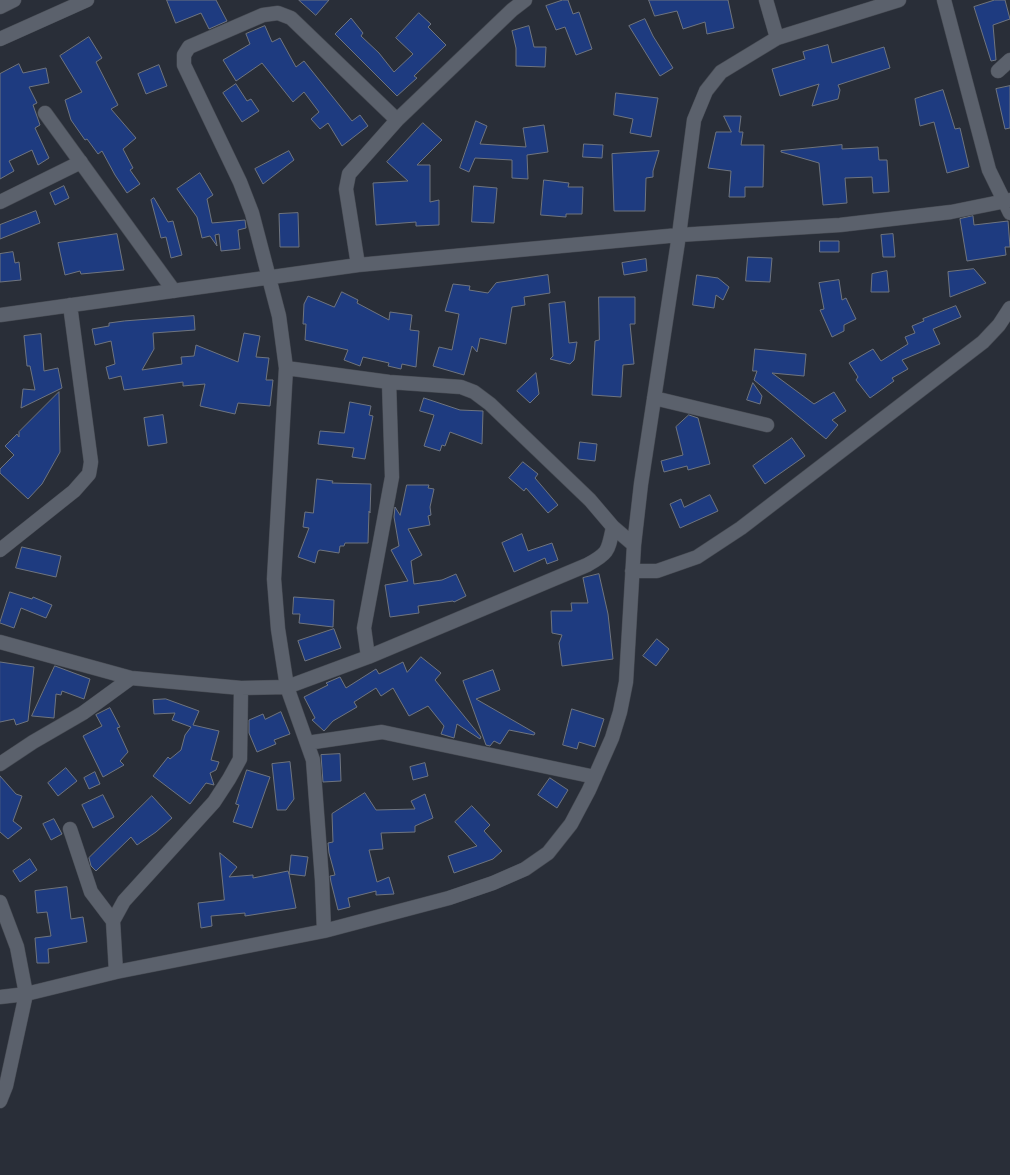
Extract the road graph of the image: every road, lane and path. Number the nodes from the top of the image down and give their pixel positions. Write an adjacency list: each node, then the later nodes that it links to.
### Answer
1 (14, 0): 7 (street)
2 (87, 0): 9 (street)
3 (525, 0): 13 (street)
4 (766, 0): 8 (street)
5 (899, 0): 8 (street)
6 (944, 0): 16 (street)
7 (0, 6)
8 (777, 38): 17 (street)
9 (0, 39)
10 (1010, 60): 11 (street)
11 (998, 71)
12 (45, 113): 14 (street)
13 (397, 120): 18 (street); 19 (street)
14 (81, 162): 15 (street); 20 (street)
15 (0, 202)
16 (1008, 205): 17 (street)
17 (679, 235): 18 (street); 26 (street)
18 (358, 265): 19 (street)
19 (269, 278): 20 (street); 24 (street)
20 (174, 291): 21 (street)
21 (70, 305): 23 (street); 30 (street)
22 (1010, 308): 31 (street)
23 (0, 315)
24 (286, 368): 25 (street); 35 (street)
25 (389, 382): 28 (street); 33 (street)
26 (654, 398): 27 (street); 29 (street)
27 (767, 424)
28 (613, 527): 29 (street); 33 (street)
29 (634, 545): 31 (street)
30 (0, 550)
31 (632, 570): 39 (street)
32 (0, 642): 34 (street)
33 (368, 657): 35 (street)
34 (131, 678): 36 (street); 38 (street)
35 (287, 687): 36 (street); 37 (street)
36 (241, 688): 42 (street)
37 (307, 743): 39 (street); 43 (street)
38 (0, 764)
39 (595, 778): 43 (street)
40 (70, 829): 42 (street)
41 (0, 902): 45 (street)
42 (113, 920): 44 (street)
43 (324, 931): 44 (street)
44 (116, 972): 45 (street)
45 (26, 994): 46 (street); 47 (street)
46 (0, 997)
47 (0, 1101)

